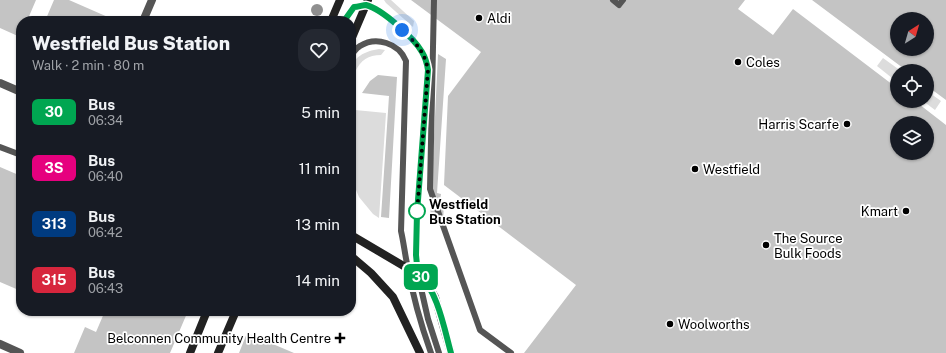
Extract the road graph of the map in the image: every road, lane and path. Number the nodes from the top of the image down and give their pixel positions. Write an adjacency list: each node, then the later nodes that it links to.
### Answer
1 (152, 0): 7 (street)
2 (340, 0): 8 (street)
3 (434, 0): 30 (lane)
4 (613, 0): 5 (lane)
5 (623, 0)
6 (367, 3): 9 (lane); 10 (street); 19 (lane)
7 (145, 16)
8 (333, 16)
9 (348, 16)
10 (356, 28)
11 (356, 49): 18 (lane)
12 (0, 84): 13 (street)
13 (16, 90)
14 (0, 146): 15 (lane)
15 (16, 153)
16 (356, 237): 18 (street)
17 (356, 260): 26 (street)
18 (408, 268): 19 (street); 27 (lane)
19 (418, 275): 28 (lane); 29 (street)
20 (205, 316): 24 (street)
21 (234, 316): 25 (street)
22 (0, 344): 23 (street)
23 (20, 353)
24 (190, 353)
25 (218, 353)
26 (420, 353)
27 (431, 353)
28 (439, 353)
29 (451, 353)
30 (511, 353)

